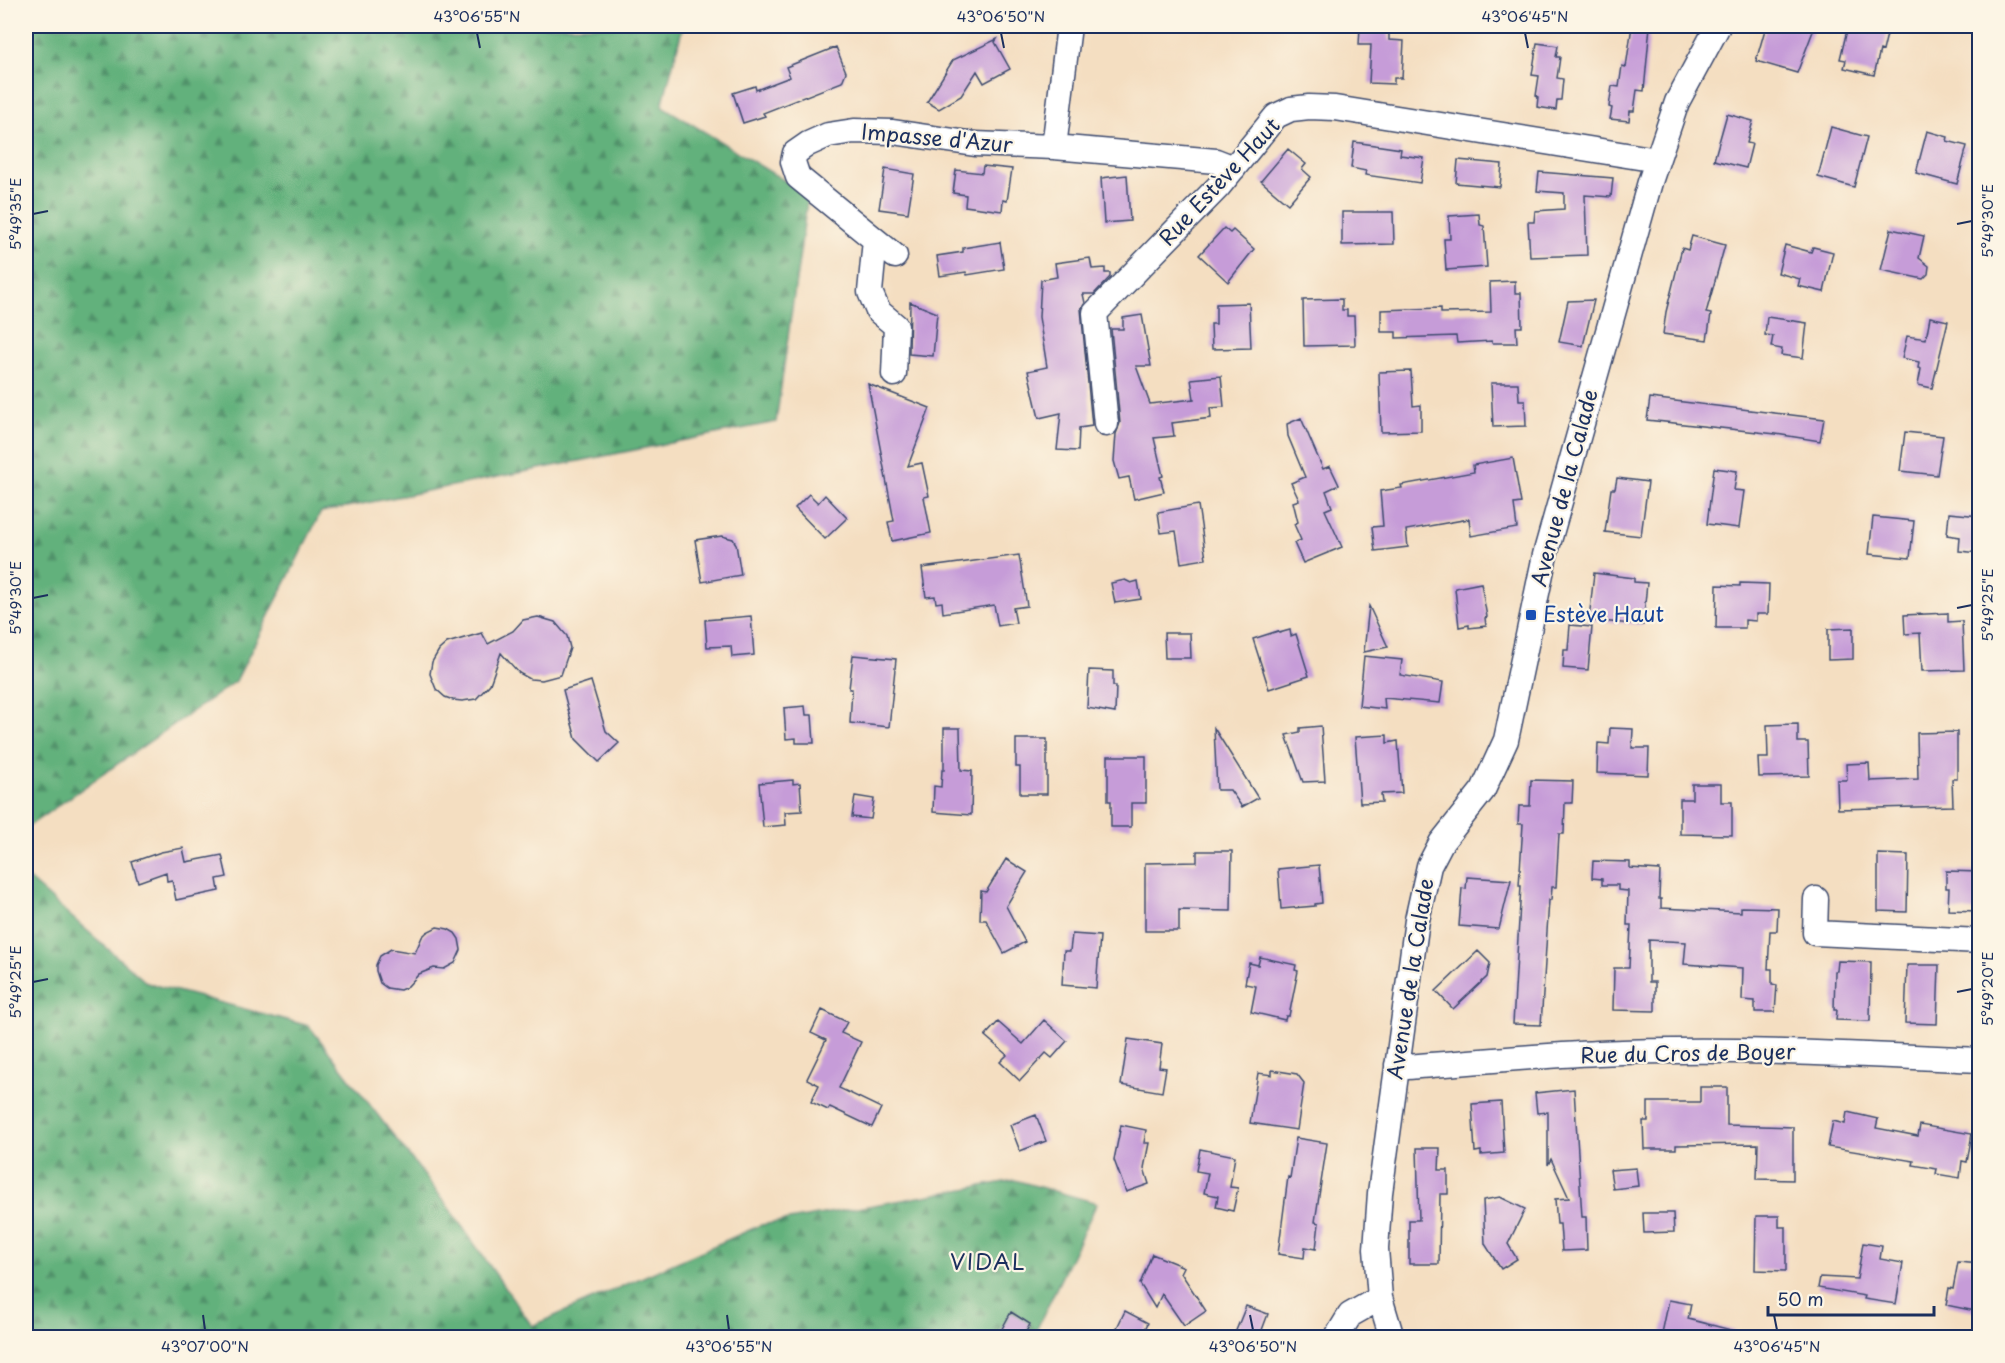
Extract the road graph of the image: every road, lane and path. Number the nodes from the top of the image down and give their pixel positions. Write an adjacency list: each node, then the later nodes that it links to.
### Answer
1 (1069, 26): 3 (street)
2 (1718, 26): 4 (street, Avenue de la Calade)
3 (1054, 147): 5 (street, Impasse d'Azur); 6 (street, Impasse d'Azur)
4 (1657, 160): 5 (street, Rue Estève Haut); 13 (street, Avenue de la Calade)
5 (1234, 168): 9 (street, Rue Estève Haut)
6 (875, 240): 7 (street, Impasse d'Azur); 8 (street)
7 (896, 256)
8 (894, 374)
9 (1106, 424)
10 (1816, 899): 11 (street)
11 (1980, 941)
12 (1980, 1060): 13 (street, Rue du Cros de Boyer)
13 (1397, 1065): 14 (street, Avenue de la Calade)
14 (1380, 1298): 15 (street); 16 (street, Avenue de la Calade)
15 (1336, 1338)
16 (1392, 1338)

